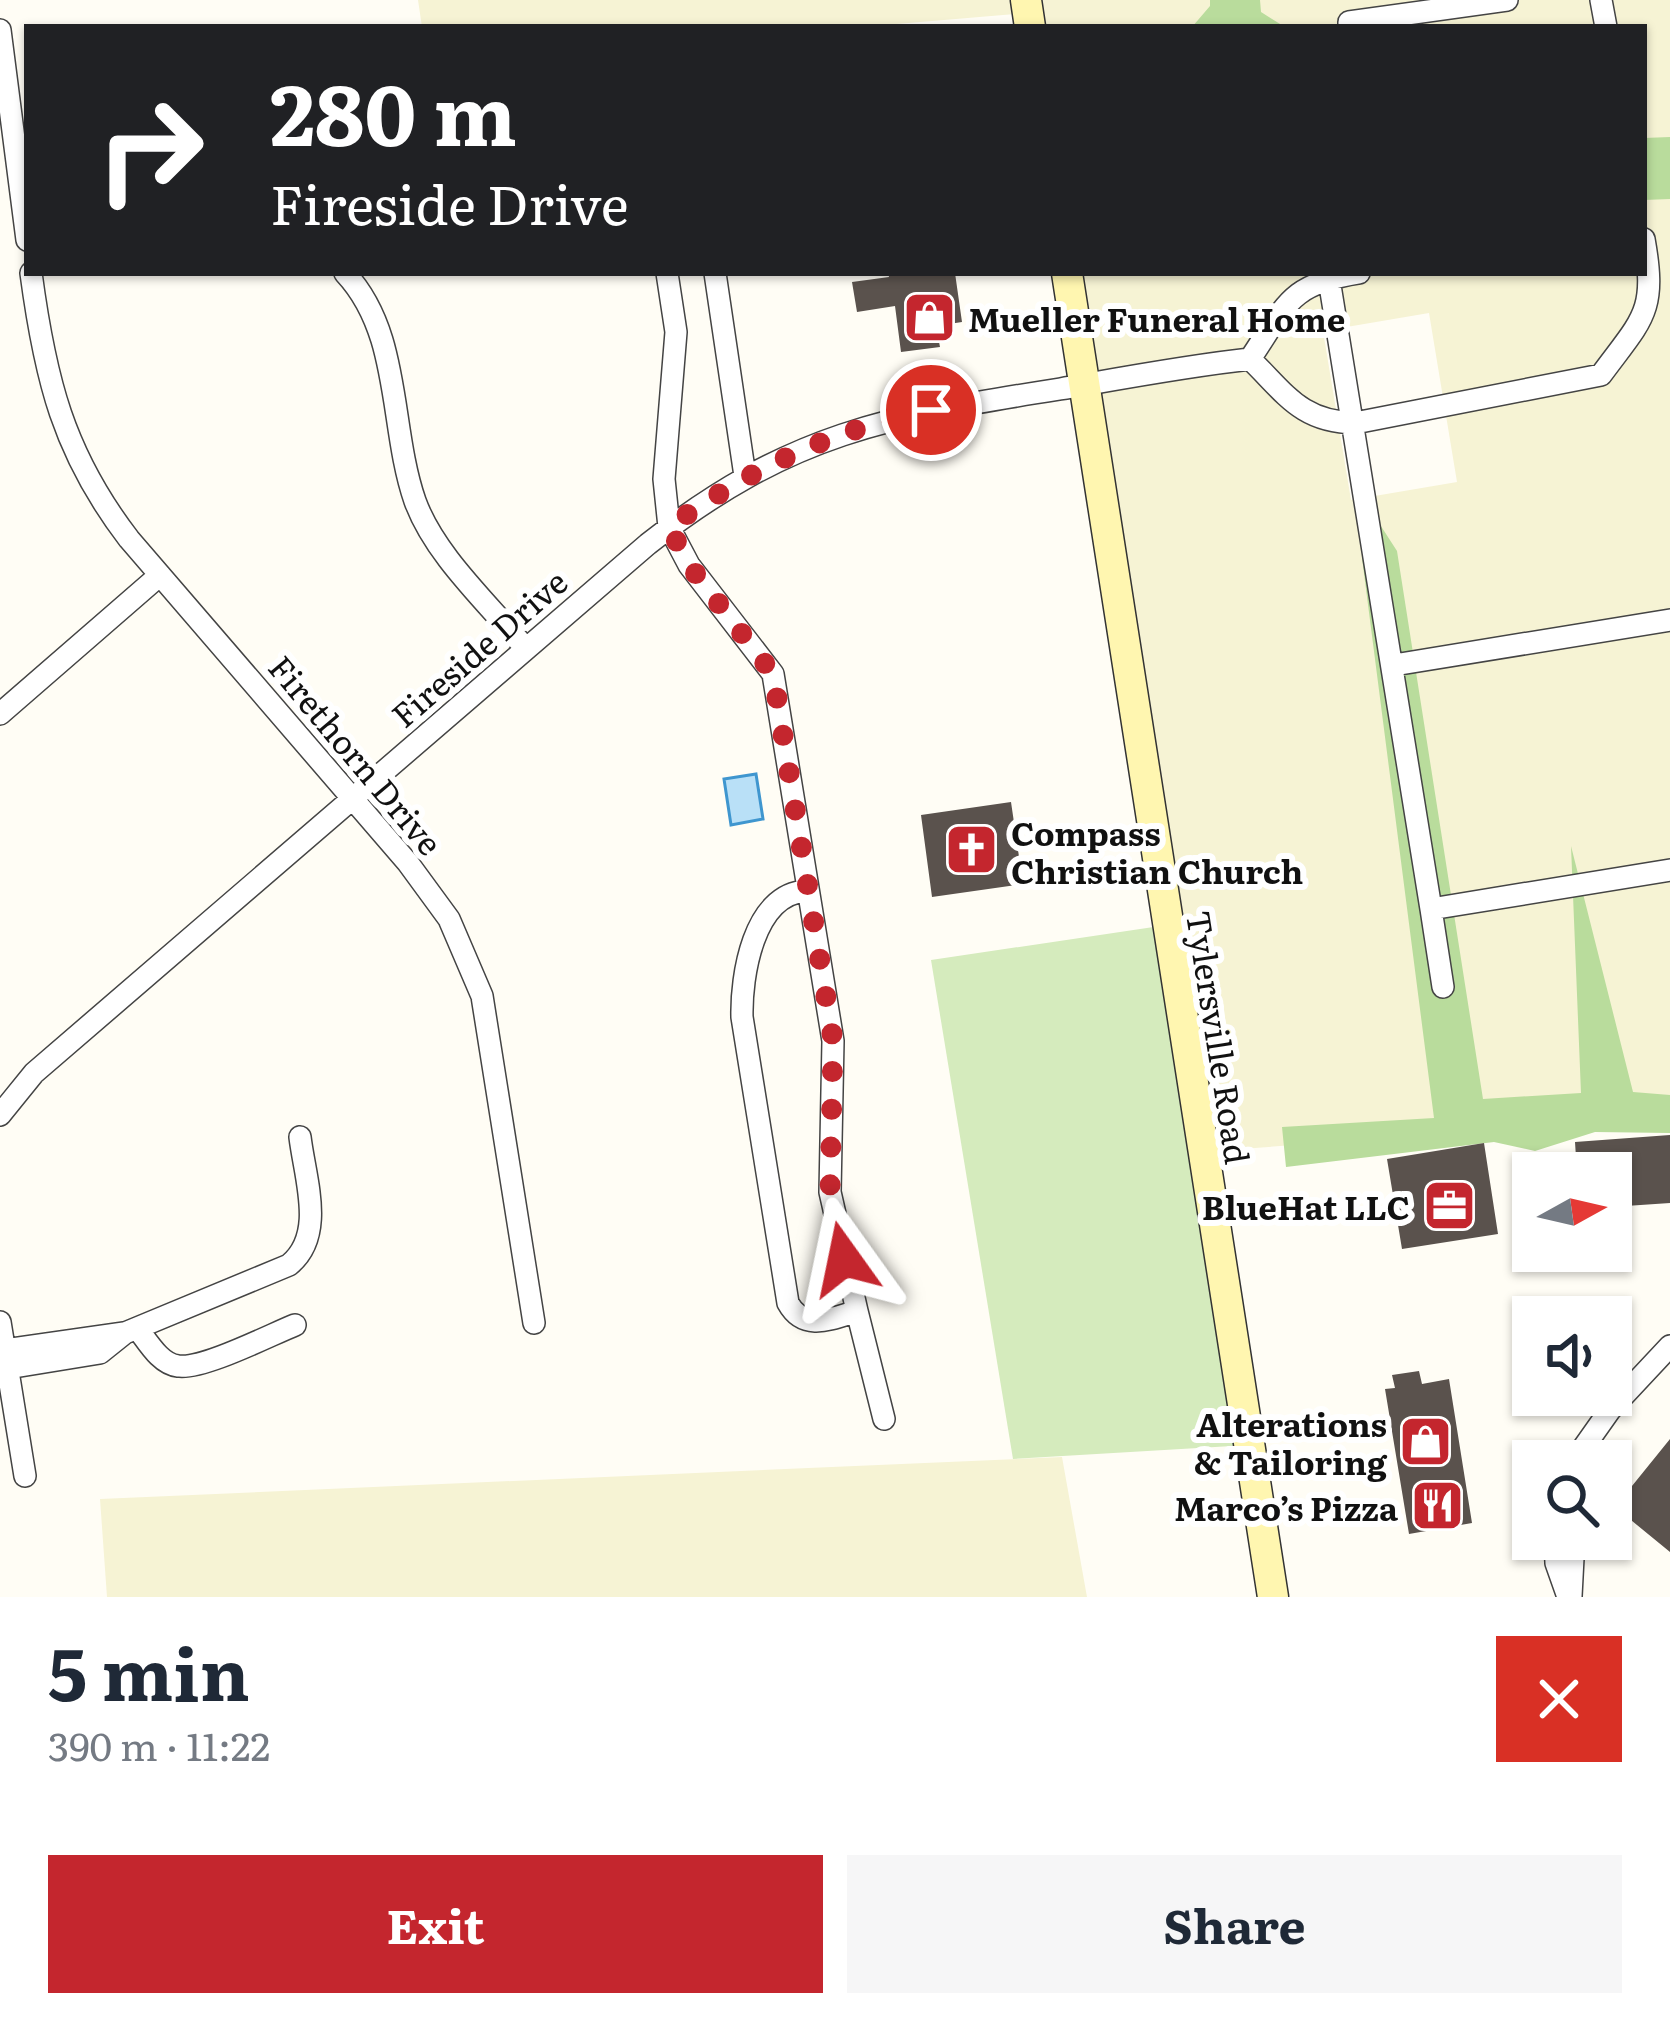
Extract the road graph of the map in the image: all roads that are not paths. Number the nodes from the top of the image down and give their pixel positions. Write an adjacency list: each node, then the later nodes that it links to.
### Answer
1 (1507, 0): 2 (street)
2 (1348, 16)
3 (0, 29): 4 (street)
4 (11, 210)
5 (1647, 257): 15 (street)
6 (32, 276): 18 (street, Firethorn Drive)
7 (346, 276): 20 (street)
8 (668, 276): 17 (street)
9 (715, 276): 16 (street)
10 (1067, 276): 14 (main road, Tylersville Road)
11 (1326, 276): 13 (street)
12 (1328, 276): 15 (street)
13 (1250, 358): 14 (street, Fireside Drive); 15 (street)
14 (1084, 385): 16 (street, Fireside Drive); 42 (main road, Tylersville Road)
15 (1355, 423): 21 (street)
16 (745, 476): 17 (street, Fireside Drive)
17 (669, 527): 20 (street, Fireside Drive); 25 (street)
18 (160, 575): 22 (street); 23 (street, Firethorn Drive)
19 (1670, 620): 21 (street)
20 (526, 650): 23 (street, Fireside Drive)
21 (1394, 665): 26 (street)
22 (0, 714)
23 (351, 799): 28 (street, Fireside Drive); 32 (street, Firethorn Drive)
24 (1670, 870): 26 (street)
25 (806, 891): 30 (street); 30 (street)
26 (1431, 909): 27 (street)
27 (1442, 987)
28 (0, 1114)
29 (300, 1137): 34 (street)
30 (857, 1310): 37 (street)
31 (0, 1322): 36 (street)
32 (534, 1323)
33 (295, 1325): 34 (street)
34 (131, 1331): 36 (street)
35 (1670, 1346): 38 (street)
36 (6, 1359): 39 (street)
37 (884, 1419)
38 (1590, 1440)
39 (26, 1476)
40 (1556, 1560): 43 (street)
41 (1572, 1560): 43 (street)
42 (1273, 1597)
43 (1569, 1597)

